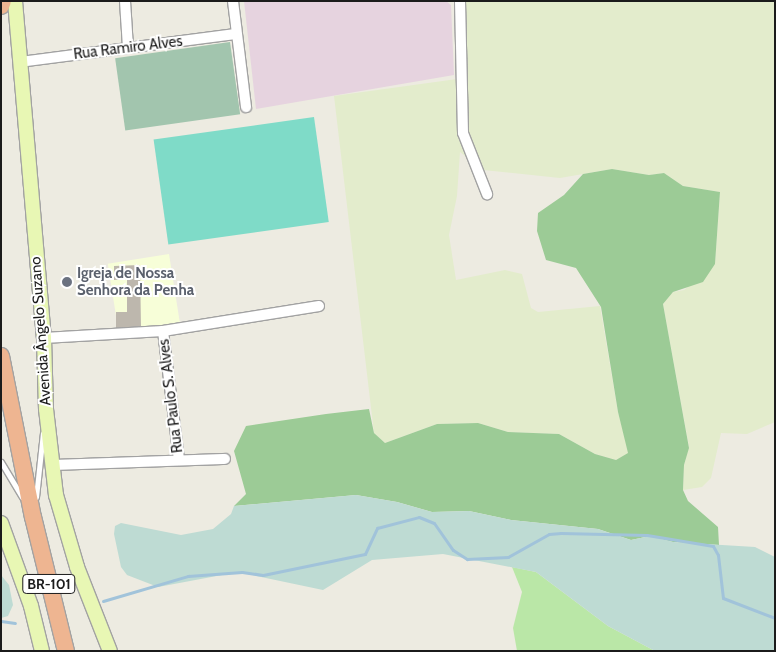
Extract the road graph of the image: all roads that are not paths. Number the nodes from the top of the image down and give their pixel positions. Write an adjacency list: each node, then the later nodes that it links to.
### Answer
1 (3, 1): 6 (highway)
2 (15, 1): 9 (main road, Avenida Ângelo Suzano)
3 (125, 1): 8 (street)
4 (233, 1): 7 (street)
5 (460, 1): 11 (street)
6 (1, 6)
7 (236, 34): 8 (street, Rua Ramiro Alves); 10 (street)
8 (128, 48): 9 (street, Rua Ramiro Alves)
9 (20, 62): 14 (main road, Avenida Ângelo Suzano)
10 (246, 107)
11 (488, 194)
12 (318, 306): 13 (street)
13 (163, 331): 14 (street); 18 (street, Rua Paulo S. Alves)
14 (44, 338): 16 (main road, Avenida Ângelo Suzano)
15 (1, 356): 21 (highway, BR-101)
16 (46, 409): 20 (main road, Avenida Ângelo Suzano); 21 (lane)
17 (225, 459): 18 (street)
18 (179, 460): 20 (street)
19 (1, 462): 21 (lane)
20 (52, 465): 25 (main road, Avenida Ângelo Suzano)
21 (33, 517): 24 (highway, BR-101)
22 (1, 523): 23 (main road)
23 (42, 651)
24 (66, 651)
25 (110, 651)

